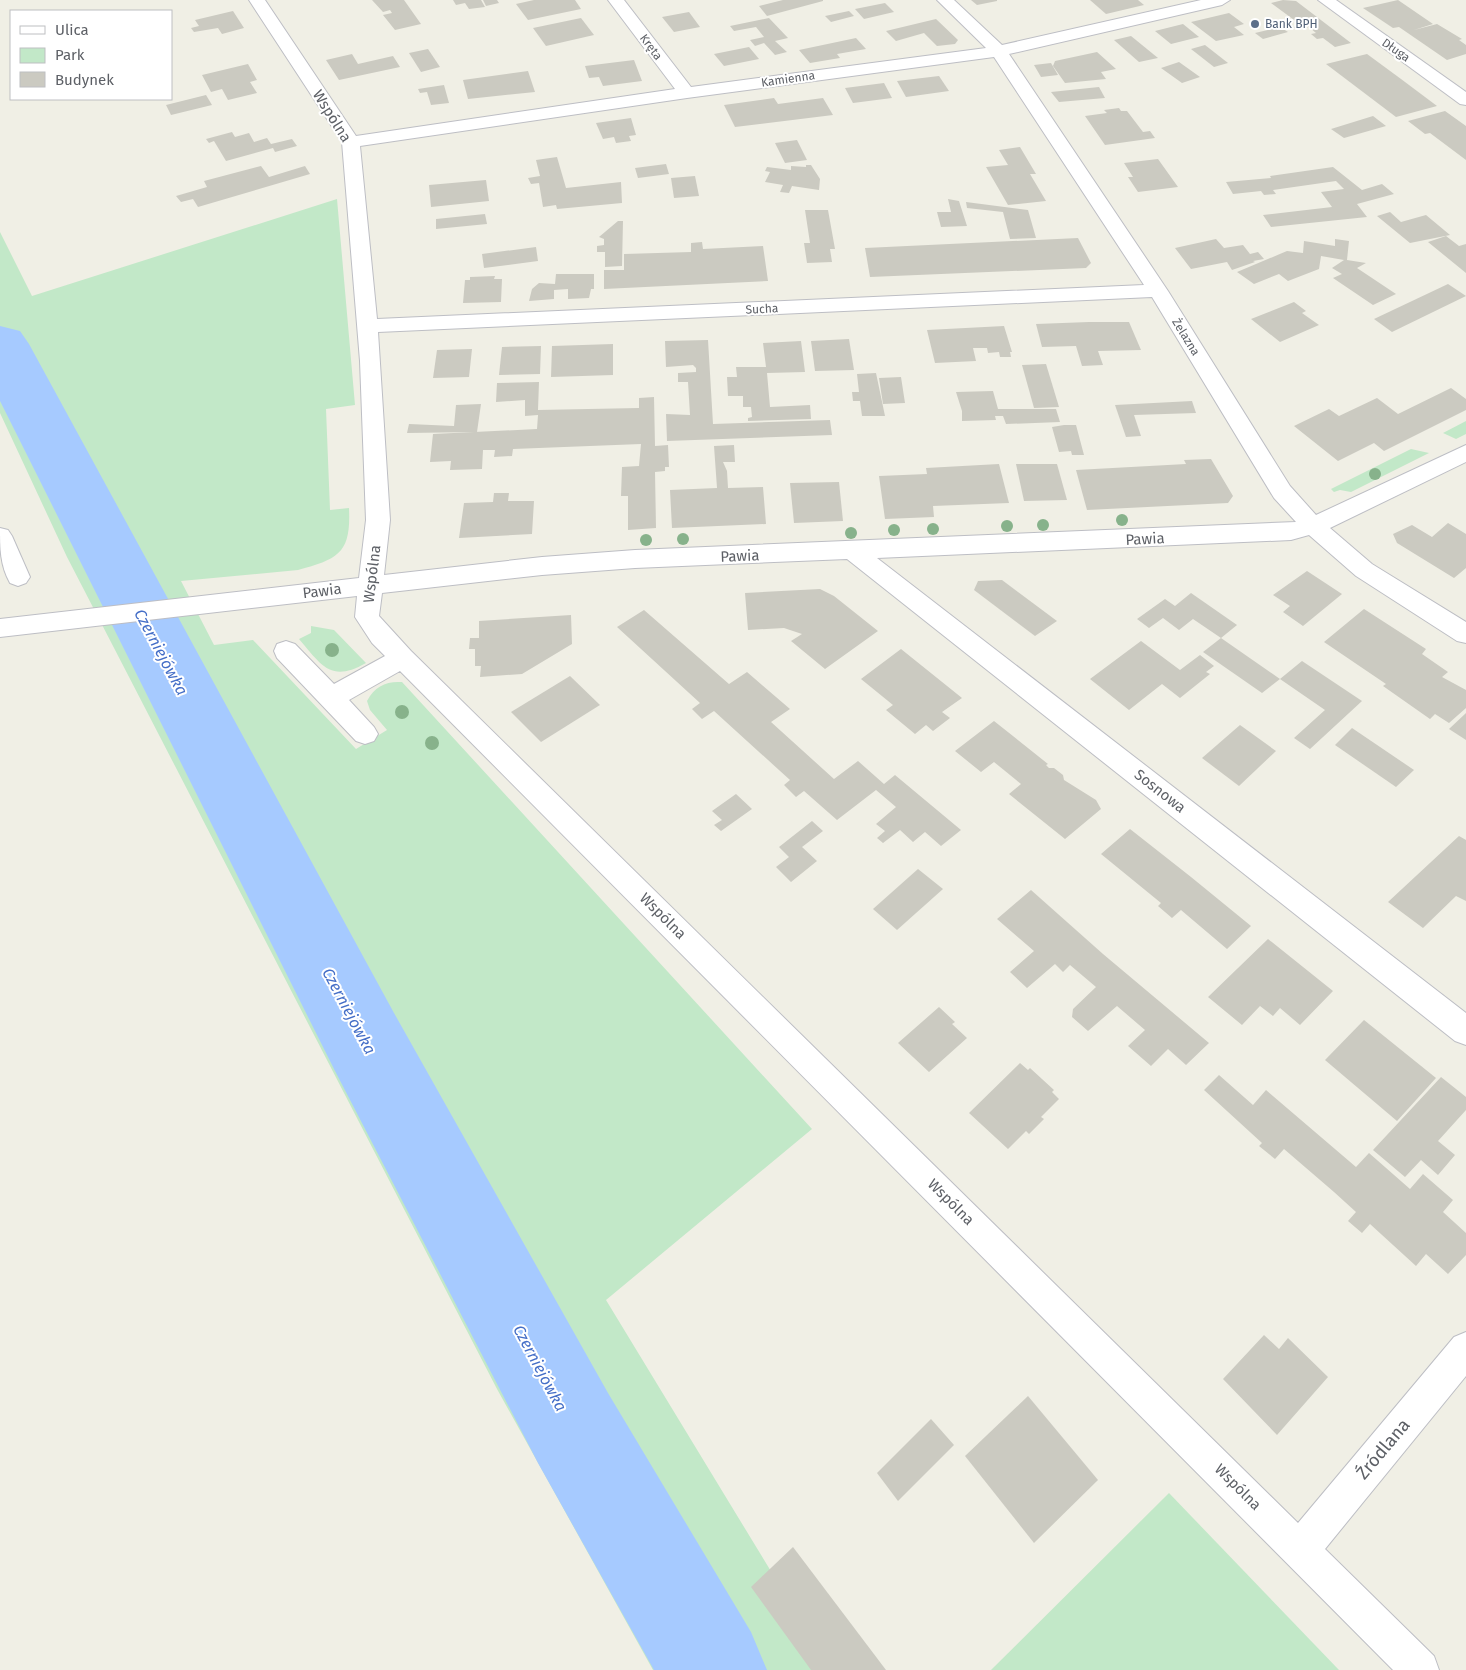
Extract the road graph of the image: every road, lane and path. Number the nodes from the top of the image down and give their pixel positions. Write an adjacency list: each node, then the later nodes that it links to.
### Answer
1 (256, 0): 9 (street, Wspólna)
2 (616, 0): 7 (street, Kręta)
3 (945, 0): 6 (street, Żelazna)
4 (1222, 0): 6 (street, Kamienna)
5 (1326, 0): 8 (street, Długa)
6 (999, 51): 7 (street, Kamienna); 10 (street, Żelazna)
7 (687, 93): 9 (street, Kamienna)
8 (1466, 100)
9 (350, 142): 11 (street, Wspólna)
10 (1158, 291): 11 (street, Sucha); 13 (street, Żelazna)
11 (366, 326): 17 (street, Wspólna)
12 (1466, 453): 13 (street, Pawia)
13 (1313, 526): 15 (street, Pawia); 21 (street, Żelazna)
14 (1, 541): 16 (street)
15 (854, 552): 17 (street, Pawia); 26 (street, Sosnowa)
16 (18, 577)
17 (370, 585): 19 (street, Pawia); 23 (street, Wspólna)
18 (0, 620): 19 (street)
19 (42, 623): 20 (street, Pawia)
20 (0, 628)
21 (1466, 634)
22 (286, 651): 24 (street)
23 (402, 658): 24 (street); 28 (street, Wspólna)
24 (331, 698): 25 (street)
25 (365, 734)
26 (1466, 1031)
27 (1466, 1349): 28 (street, Źródlana)
28 (1301, 1549): 29 (street, Wspólna)
29 (1420, 1670)

